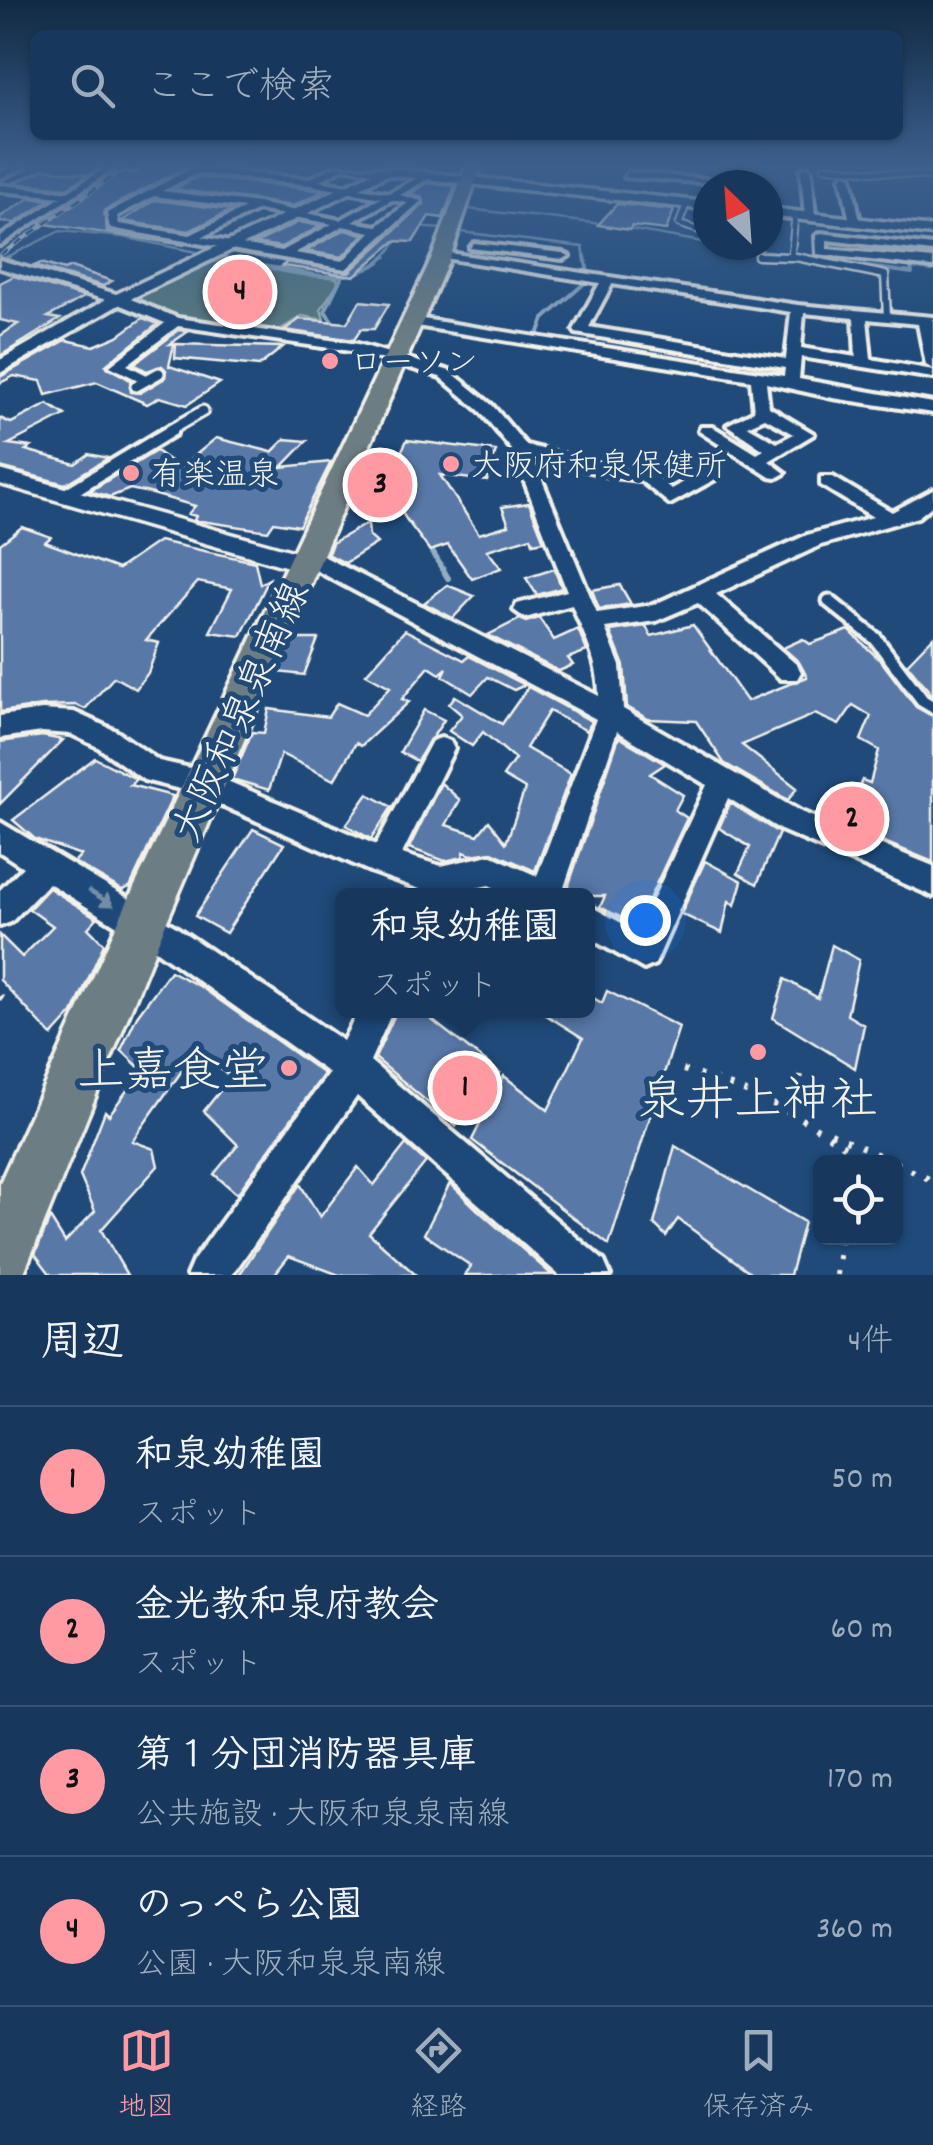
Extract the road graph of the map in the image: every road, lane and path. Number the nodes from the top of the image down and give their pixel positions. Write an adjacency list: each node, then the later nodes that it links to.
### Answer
1 (118, 226): 15 (street)
2 (216, 226): 15 (street)
3 (274, 226): 18 (street)
4 (336, 226): 21 (street)
5 (357, 226): 13 (street)
6 (384, 226): 13 (street)
7 (452, 226): 19 (main road, 大阪和泉泉南線)
8 (800, 226): 24 (lane)
9 (873, 226): 17 (street)
10 (894, 226): 14 (street)
11 (0, 228): 12 (street)
12 (20, 228): 16 (street)
13 (380, 230): 21 (street)
14 (933, 231)
15 (194, 237): 18 (street)
16 (0, 242)
17 (876, 242): 20 (street); 25 (street)
18 (234, 246): 21 (street); 28 (street)
19 (444, 249): 22 (street); 27 (street); 32 (main road, 大阪和泉泉南線)
20 (933, 249)
21 (283, 255)
22 (563, 256)
23 (783, 258): 24 (lane)
24 (791, 258): 31 (lane)
25 (933, 262)
26 (0, 264): 28 (street)
27 (608, 280): 29 (street); 36 (street)
28 (118, 300): 34 (street); 39 (street)
29 (798, 308): 30 (street); 36 (street)
30 (860, 314): 31 (street); 37 (street)
31 (887, 317): 33 (street)
32 (410, 321): 35 (main road, 大阪和泉泉南線); 41 (street)
33 (928, 321): 38 (street)
34 (175, 322): 35 (street); 42 (street)
35 (396, 357): 49 (street); 63 (main road, 大阪和泉泉南線)
36 (791, 357): 37 (street); 43 (street)
37 (864, 362): 40 (street)
38 (933, 364)
39 (0, 368)
40 (933, 374)
41 (758, 378): 43 (street); 46 (street)
42 (147, 379)
43 (791, 382): 44 (street)
44 (933, 408)
45 (202, 411): 47 (lane)
46 (765, 412): 50 (street); 50 (street)
47 (170, 430): 58 (street)
48 (707, 431): 51 (street)
49 (521, 450): 52 (street); 64 (street)
50 (776, 450): 51 (street)
51 (756, 461): 54 (street)
52 (598, 470): 53 (street); 57 (street)
53 (715, 472)
54 (776, 473)
55 (0, 477): 58 (street)
56 (827, 481): 61 (street)
57 (612, 493)
58 (63, 495): 63 (street)
59 (933, 496): 60 (street)
60 (911, 512): 61 (street); 62 (street)
61 (888, 518): 65 (street)
62 (933, 524)
63 (306, 562): 71 (street); 75 (main road, 大阪和泉泉南線)
64 (580, 594): 67 (street); 68 (street)
65 (702, 594): 68 (street); 69 (street)
66 (829, 600): 70 (lane)
67 (525, 610)
68 (590, 622): 71 (street)
69 (789, 672)
70 (933, 707)
71 (610, 714): 74 (street); 82 (street)
72 (0, 727): 75 (street)
73 (441, 749): 77 (street)
74 (722, 781): 79 (street); 85 (street)
75 (206, 788): 77 (street); 84 (main road, 大阪和泉泉南線)
76 (0, 836): 78 (street)
77 (382, 862): 80 (street)
78 (48, 864): 83 (street); 84 (street, one-way to 84)
79 (933, 881)
80 (438, 888): 81 (street)
81 (530, 888)
82 (548, 888)
83 (0, 911)
84 (142, 924): 89 (street); 98 (main road, 大阪和泉泉南線)
85 (595, 924)
86 (0, 996): 87 (path)
87 (0, 1005)
88 (373, 1018): 89 (street)
89 (349, 1066): 100 (street); 101 (street)
90 (683, 1070): 92 (path)
91 (801, 1075): 92 (path)
92 (794, 1110): 93 (path)
93 (818, 1127): 94 (path); 95 (path)
94 (851, 1155)
95 (878, 1155)
96 (903, 1167): 97 (path)
97 (933, 1181)
98 (4, 1234)
99 (840, 1245): 102 (path)
100 (207, 1275)
101 (590, 1275)
102 (836, 1275)

